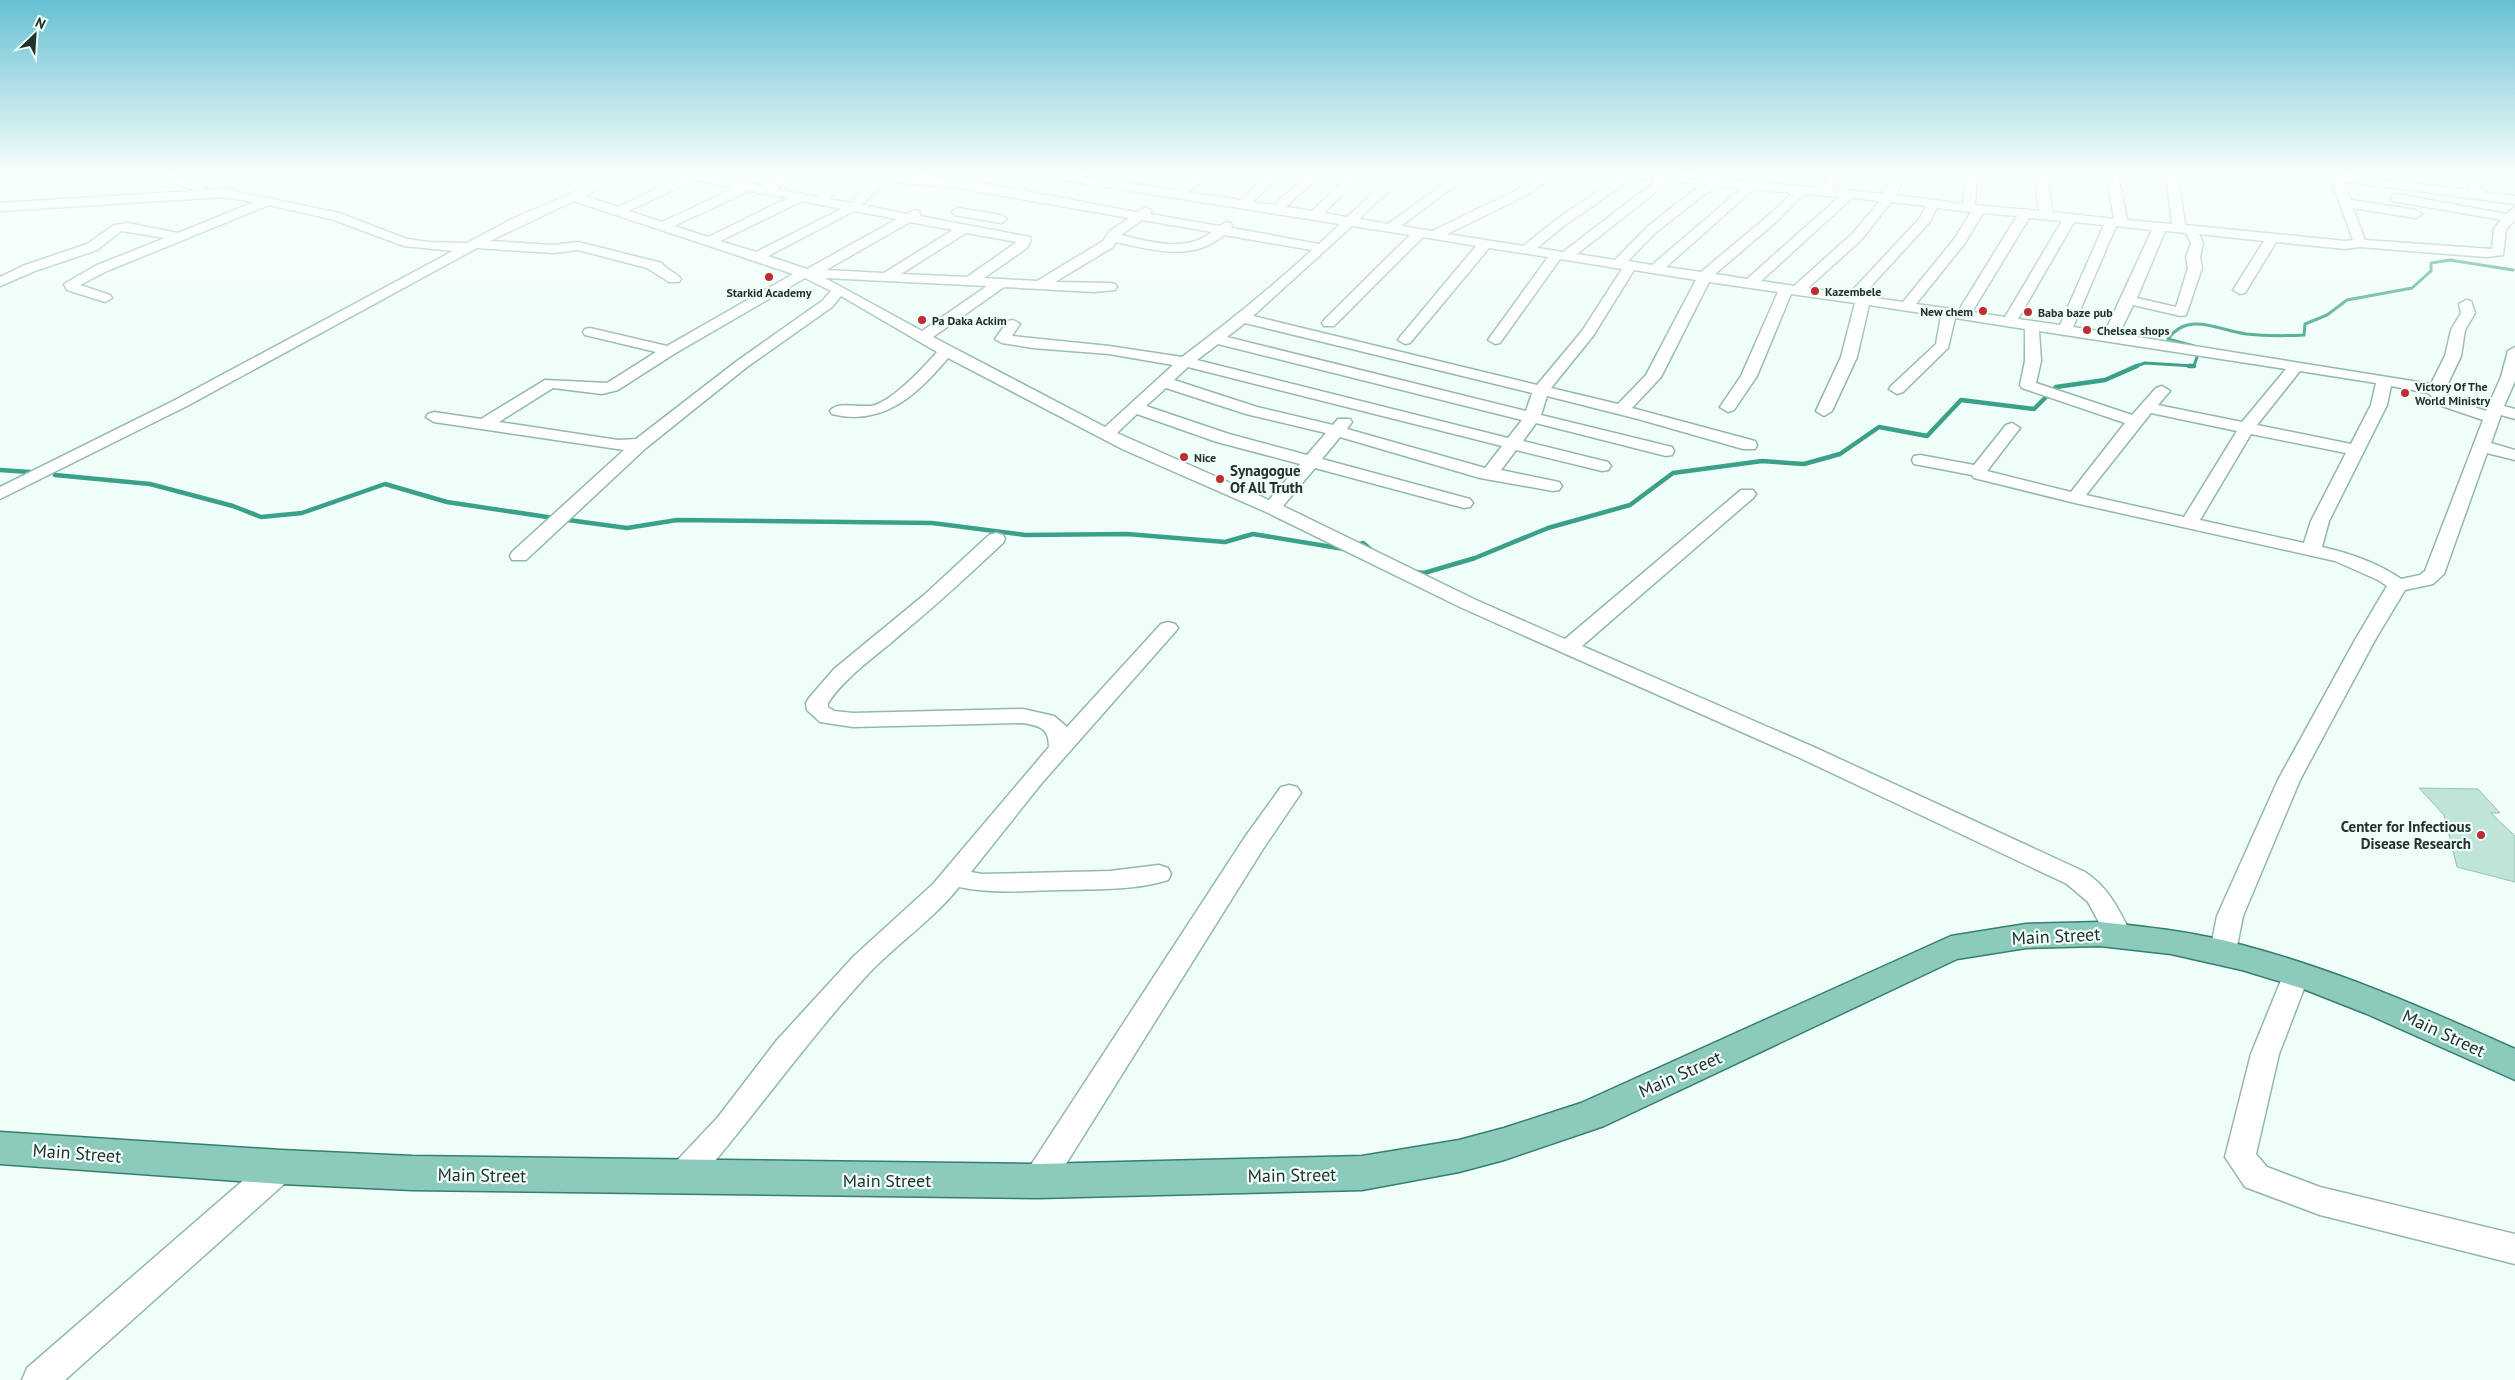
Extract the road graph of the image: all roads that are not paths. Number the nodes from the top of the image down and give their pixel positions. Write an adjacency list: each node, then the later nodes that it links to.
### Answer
1 (104, 238): 53 (street)
2 (176, 238): 61 (street)
3 (394, 238): 39 (street)
4 (486, 238): 39 (street)
5 (705, 238): 36 (street)
6 (713, 238): 36 (street)
7 (793, 238): 44 (street)
8 (870, 238): 48 (street)
9 (948, 238): 50 (street)
10 (1017, 238): 52 (street)
11 (1111, 238): 56 (street)
12 (1120, 238): 13 (street)
13 (1211, 238)
14 (1268, 238): 40 (street)
15 (1332, 238): 40 (street)
16 (1414, 238): 69 (street)
17 (1453, 238): 38 (street)
18 (1540, 238): 41 (street)
19 (1584, 238): 43 (street)
20 (1645, 238): 46 (street)
21 (1691, 238): 47 (street)
22 (1749, 238): 49 (street)
23 (1801, 238): 55 (street)
24 (1855, 238): 58 (street)
25 (1909, 238): 62 (street)
26 (1961, 238): 65 (street)
27 (2008, 238): 66 (street)
28 (2058, 238): 68 (street)
29 (2109, 238): 72 (street)
30 (2155, 238): 63 (street)
31 (2193, 238): 63 (street)
32 (2272, 238): 59 (street)
33 (2285, 238): 37 (street)
34 (2359, 238): 37 (street)
35 (2499, 238): 42 (street)
36 (710, 240): 44 (street)
37 (2360, 243): 42 (street)
38 (1485, 244): 41 (street); 77 (street)
39 (472, 245): 51 (street); 122 (street)
40 (1322, 248): 67 (street)
41 (1526, 250): 43 (street)
42 (2486, 254): 45 (street)
43 (1561, 255): 46 (street); 78 (street)
44 (759, 256): 48 (street)
45 (2515, 259)
46 (1624, 265): 47 (street); 89 (street)
47 (1656, 269): 49 (street)
48 (808, 273): 50 (street); 60 (street); 80 (street)
49 (1705, 276): 55 (street); 96 (street)
50 (886, 277): 52 (street)
51 (674, 278)
52 (972, 280): 54 (street)
53 (0, 282)
54 (1001, 283): 56 (street); 75 (street)
55 (1751, 283): 58 (street)
56 (1040, 285): 57 (street)
57 (1110, 287)
58 (1792, 290): 62 (street); 93 (street)
59 (2240, 290)
60 (840, 294): 75 (street); 109 (street)
61 (105, 298)
62 (1857, 300): 65 (street); 97 (street)
63 (2129, 300): 74 (street)
64 (2466, 304): 90 (street)
65 (1906, 307): 66 (street)
66 (1955, 315): 68 (street); 88 (street)
67 (1242, 318): 76 (street); 81 (street)
68 (2010, 321): 71 (street)
69 (1329, 322)
70 (1013, 324): 82 (street)
71 (2032, 325): 72 (street); 103 (street)
72 (2065, 329): 74 (street)
73 (590, 332): 80 (street)
74 (2111, 335): 83 (street)
75 (924, 336): 79 (street)
76 (1213, 338): 82 (street); 85 (street)
77 (1405, 340)
78 (1495, 340)
79 (946, 350): 98 (street); 108 (street)
80 (669, 351): 104 (street)
81 (1403, 357): 85 (street); 89 (street)
82 (1185, 362): 87 (street); 92 (street)
83 (2296, 366): 86 (street); 105 (street)
84 (2514, 368): 99 (street)
85 (1383, 380): 92 (street); 102 (street)
86 (2384, 380): 90 (street); 113 (street)
87 (1164, 382): 94 (street); 107 (street)
88 (1897, 389)
89 (1540, 390): 96 (street); 102 (street)
90 (2436, 390): 99 (street)
91 (2162, 391): 95 (street)
92 (1359, 406): 107 (street); 110 (street)
93 (1728, 407)
94 (1135, 408): 108 (street); 116 (street)
95 (2149, 408): 103 (street); 105 (street)
96 (1621, 410): 111 (street)
97 (1824, 410)
98 (838, 411)
99 (2494, 414): 100 (street); 112 (street)
100 (2515, 414)
101 (434, 418): 104 (street)
102 (1532, 418): 110 (street); 114 (street)
103 (2135, 421): 124 (street)
104 (483, 425): 109 (street)
105 (2247, 427): 113 (street); 127 (street)
106 (2012, 428): 119 (street)
107 (1336, 432): 116 (street); 120 (street)
108 (1106, 434): 126 (street)
109 (640, 444): 130 (street)
110 (1513, 444): 118 (street); 120 (street)
111 (1749, 445)
112 (2482, 446): 115 (street); 131 (street)
113 (2357, 450): 129 (street)
114 (1666, 451)
115 (2515, 455)
116 (1312, 460): 125 (street); 126 (street)
117 (1920, 460): 119 (street)
118 (1602, 466)
119 (1978, 471): 124 (street)
120 (1490, 472): 121 (street)
121 (1553, 486)
122 (0, 494)
123 (1747, 494): 133 (street)
124 (2075, 498): 127 (street)
125 (1464, 503)
126 (1272, 508): 133 (street)
127 (2189, 524): 129 (street)
128 (996, 539): 134 (street)
129 (2312, 549): 131 (street)
130 (519, 556)
131 (2398, 585): 139 (street)
132 (1168, 628): 134 (street)
133 (1568, 648): 138 (street)
134 (1060, 750): 137 (street)
135 (1289, 793): 145 (street)
136 (1159, 874): 137 (street)
137 (953, 877): 144 (street)
138 (2118, 934): 139 (main road, Main Street); 145 (main road, Main Street)
139 (2223, 951): 140 (main road, Main Street)
140 (2297, 974): 141 (main road, Main Street); 146 (street)
141 (2515, 1065)
142 (0, 1148): 143 (main road, Main Street)
143 (281, 1167): 144 (main road, Main Street); 147 (street)
144 (681, 1178): 145 (main road, Main Street)
145 (1038, 1181)
146 (2515, 1249)
147 (39, 1380)

